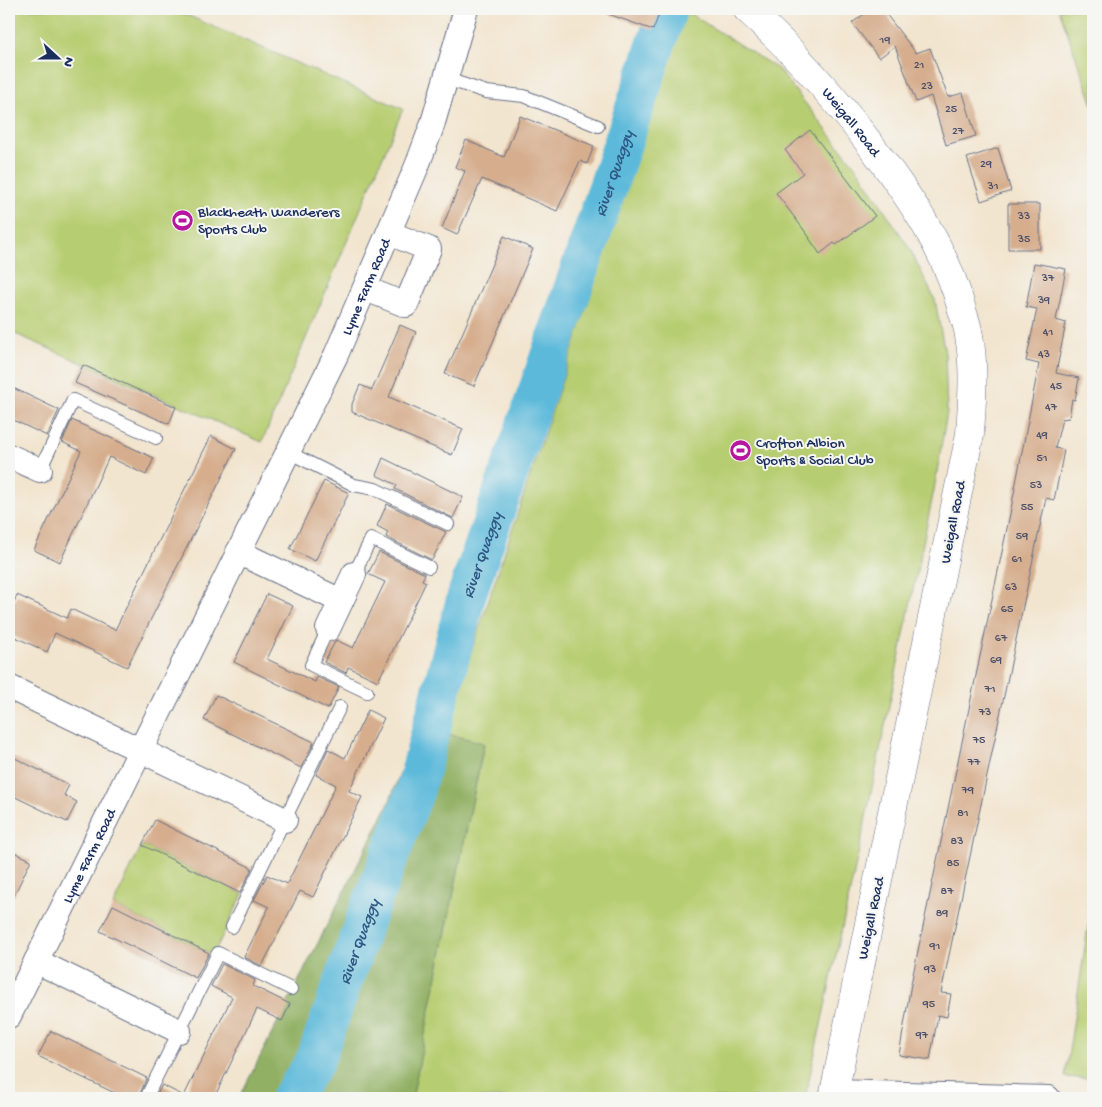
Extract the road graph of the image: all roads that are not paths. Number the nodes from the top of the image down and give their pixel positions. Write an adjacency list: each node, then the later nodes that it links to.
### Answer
1 (466, 9): 3 (street, Lyme Farm Road)
2 (747, 9): 27 (street, Weigall Road)
3 (446, 79): 4 (lane); 5 (street, Lyme Farm Road)
4 (598, 126)
5 (389, 233): 6 (street, Lyme Farm Road); 6 (street)
6 (366, 288): 8 (street, Lyme Farm Road)
7 (156, 438): 10 (lane)
8 (288, 452): 11 (lane); 12 (street, Lyme Farm Road)
9 (9, 456): 10 (street)
10 (40, 470)
11 (448, 524)
12 (238, 552): 15 (street); 20 (street, Lyme Farm Road)
13 (429, 566): 14 (lane)
14 (354, 574): 15 (street)
15 (341, 601): 16 (street)
16 (328, 629): 18 (lane)
17 (9, 687): 20 (street)
18 (367, 692)
19 (340, 707): 21 (lane)
20 (140, 750): 21 (street); 23 (street, Lyme Farm Road)
21 (285, 820): 22 (lane)
22 (232, 928)
23 (36, 962): 25 (street, Lyme Farm Road); 26 (street)
24 (291, 989): 26 (lane)
25 (9, 1016)
26 (179, 1031): 29 (lane)
27 (833, 1095): 28 (street)
28 (999, 1097): 30 (street)
29 (146, 1098)
30 (1048, 1098)

